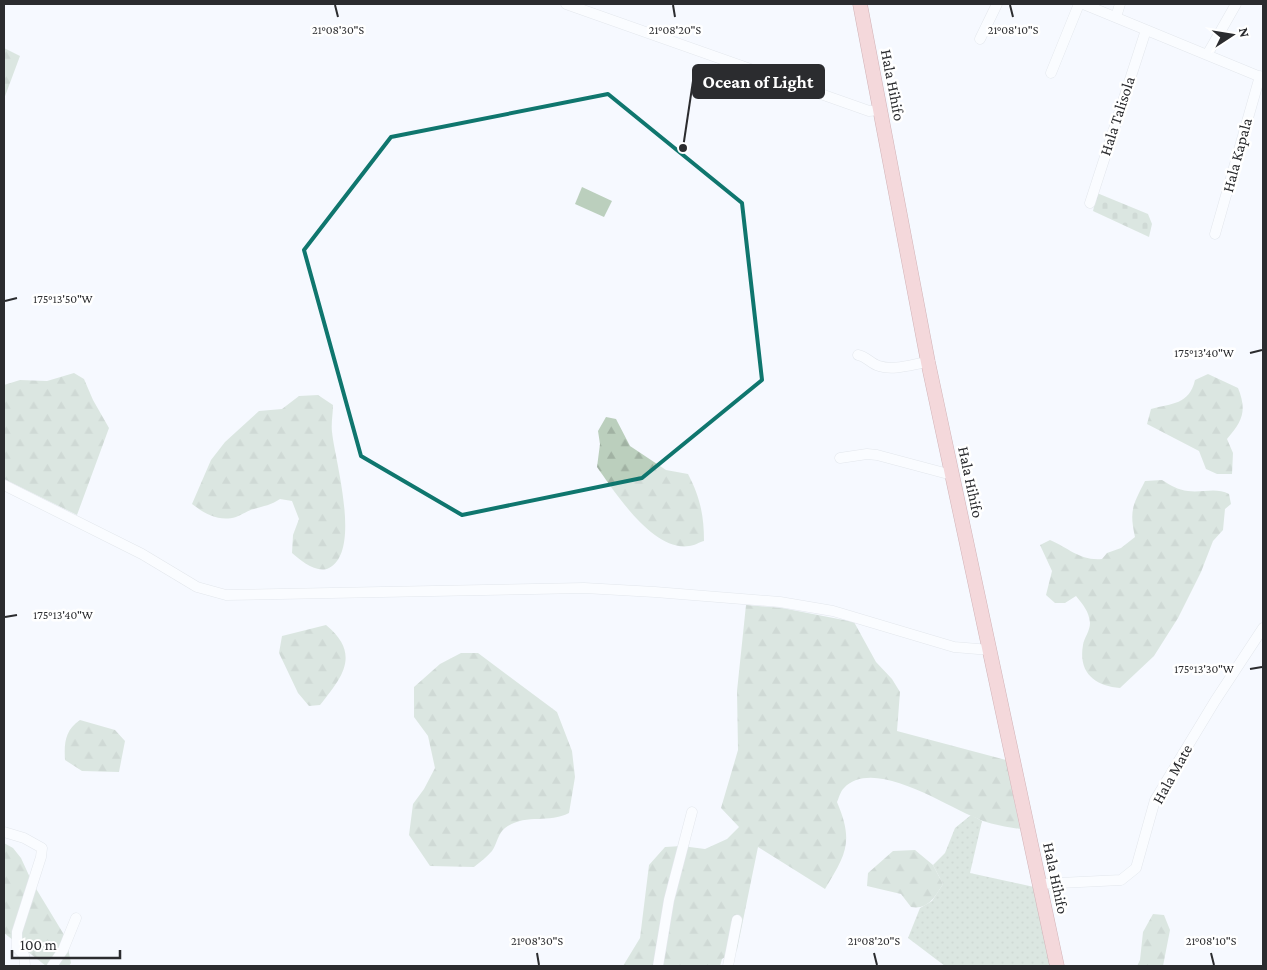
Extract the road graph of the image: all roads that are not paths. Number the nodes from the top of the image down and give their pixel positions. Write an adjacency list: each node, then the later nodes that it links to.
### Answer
1 (566, 4): 14 (street)
2 (860, 4): 14 (main road, Hala Hihifo)
3 (997, 4): 10 (street)
4 (1079, 4): 12 (street)
5 (1083, 4): 8 (street)
6 (1120, 4): 8 (street)
7 (1236, 4): 11 (street)
8 (1116, 17): 9 (street)
9 (1146, 30): 11 (street); 15 (street, Hala Talisola)
10 (980, 39)
11 (1207, 55): 13 (street)
12 (1052, 72)
13 (1262, 77): 16 (street, Hala Kapala)
14 (879, 110): 18 (main road, Hala Hihifo)
15 (1090, 203)
16 (1216, 234)
17 (858, 355): 18 (street)
18 (928, 362): 20 (main road, Hala Hihifo)
19 (840, 458): 20 (street)
20 (952, 475): 23 (main road, Hala Hihifo)
21 (4, 485): 23 (street)
22 (1263, 628): 26 (street, Hala Mate)
23 (990, 650): 26 (main road, Hala Hihifo)
24 (692, 812): 31 (street)
25 (4, 832): 29 (street)
26 (1039, 884): 33 (main road, Hala Hihifo)
27 (76, 918): 30 (street)
28 (737, 920): 32 (street)
29 (25, 966)
30 (52, 966)
31 (658, 966)
32 (728, 966)
33 (1057, 966)

